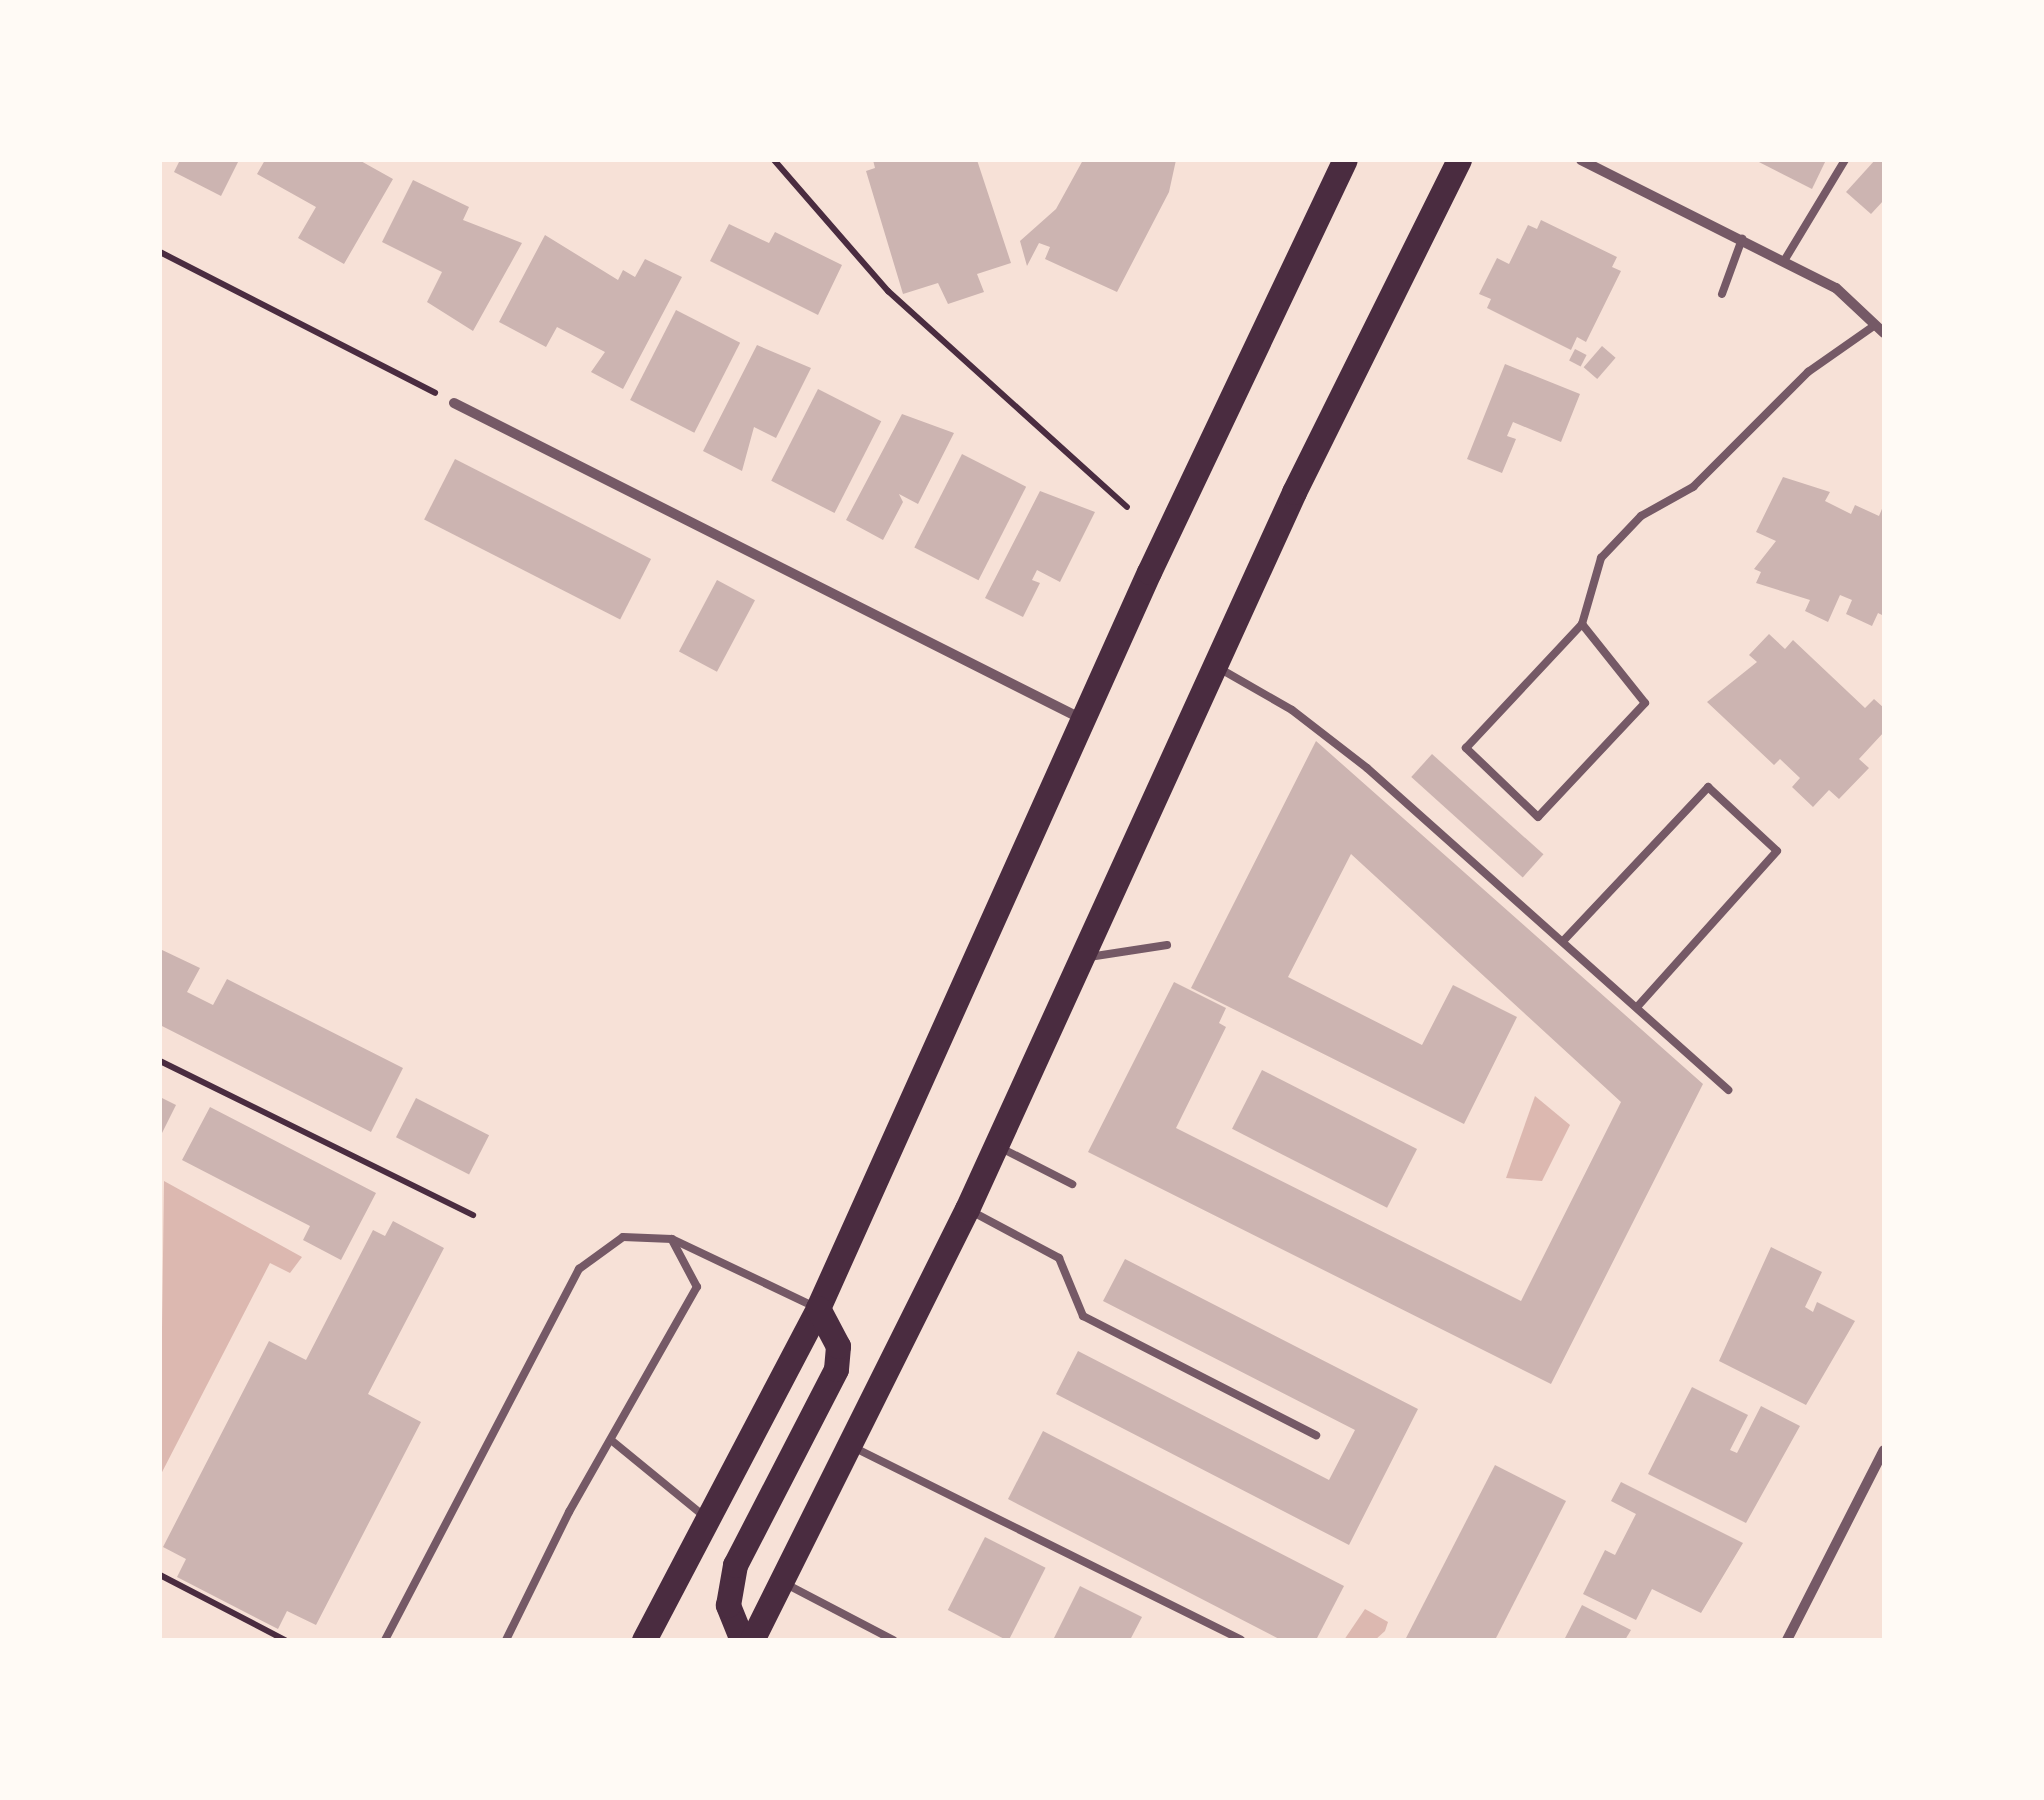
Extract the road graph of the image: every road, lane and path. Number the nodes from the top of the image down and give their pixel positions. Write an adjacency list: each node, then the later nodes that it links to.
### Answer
1 (774, 160): 12 (path)
2 (1345, 160): 15 (main road)
3 (1459, 160): 14 (main road)
4 (1580, 160): 6 (street)
5 (1845, 160): 8 (lane)
6 (1742, 239): 8 (street); 9 (lane)
7 (160, 252): 11 (path)
8 (1784, 261): 10 (street)
9 (1722, 294)
10 (1880, 329): 13 (lane)
11 (454, 403): 15 (street)
12 (1127, 507)
13 (1582, 624): 13 (lane)
14 (1218, 667): 16 (lane); 18 (main road)
15 (1083, 719): 27 (main road)
16 (1566, 939): 19 (lane); 19 (lane)
17 (1167, 945): 18 (lane)
18 (1080, 959): 22 (main road)
19 (1639, 1006): 21 (lane)
20 (160, 1061): 25 (path)
21 (1728, 1090)
22 (997, 1146): 23 (lane); 24 (main road)
23 (1072, 1184)
24 (967, 1209): 28 (lane); 30 (main road)
25 (474, 1215)
26 (672, 1239): 27 (lane); 29 (lane); 36 (lane)
27 (818, 1308): 32 (main road); 39 (main road)
28 (1316, 1436)
29 (611, 1440): 32 (lane); 37 (lane)
30 (853, 1447): 34 (main road); 42 (lane)
31 (1884, 1450): 43 (street)
32 (707, 1519): 38 (main road)
33 (160, 1575): 35 (path)
34 (783, 1582): 40 (main road); 41 (lane)
35 (285, 1640)
36 (385, 1640)
37 (506, 1640)
38 (644, 1640)
39 (742, 1640)
40 (752, 1640)
41 (893, 1640)
42 (1242, 1640)
43 (1787, 1640)

